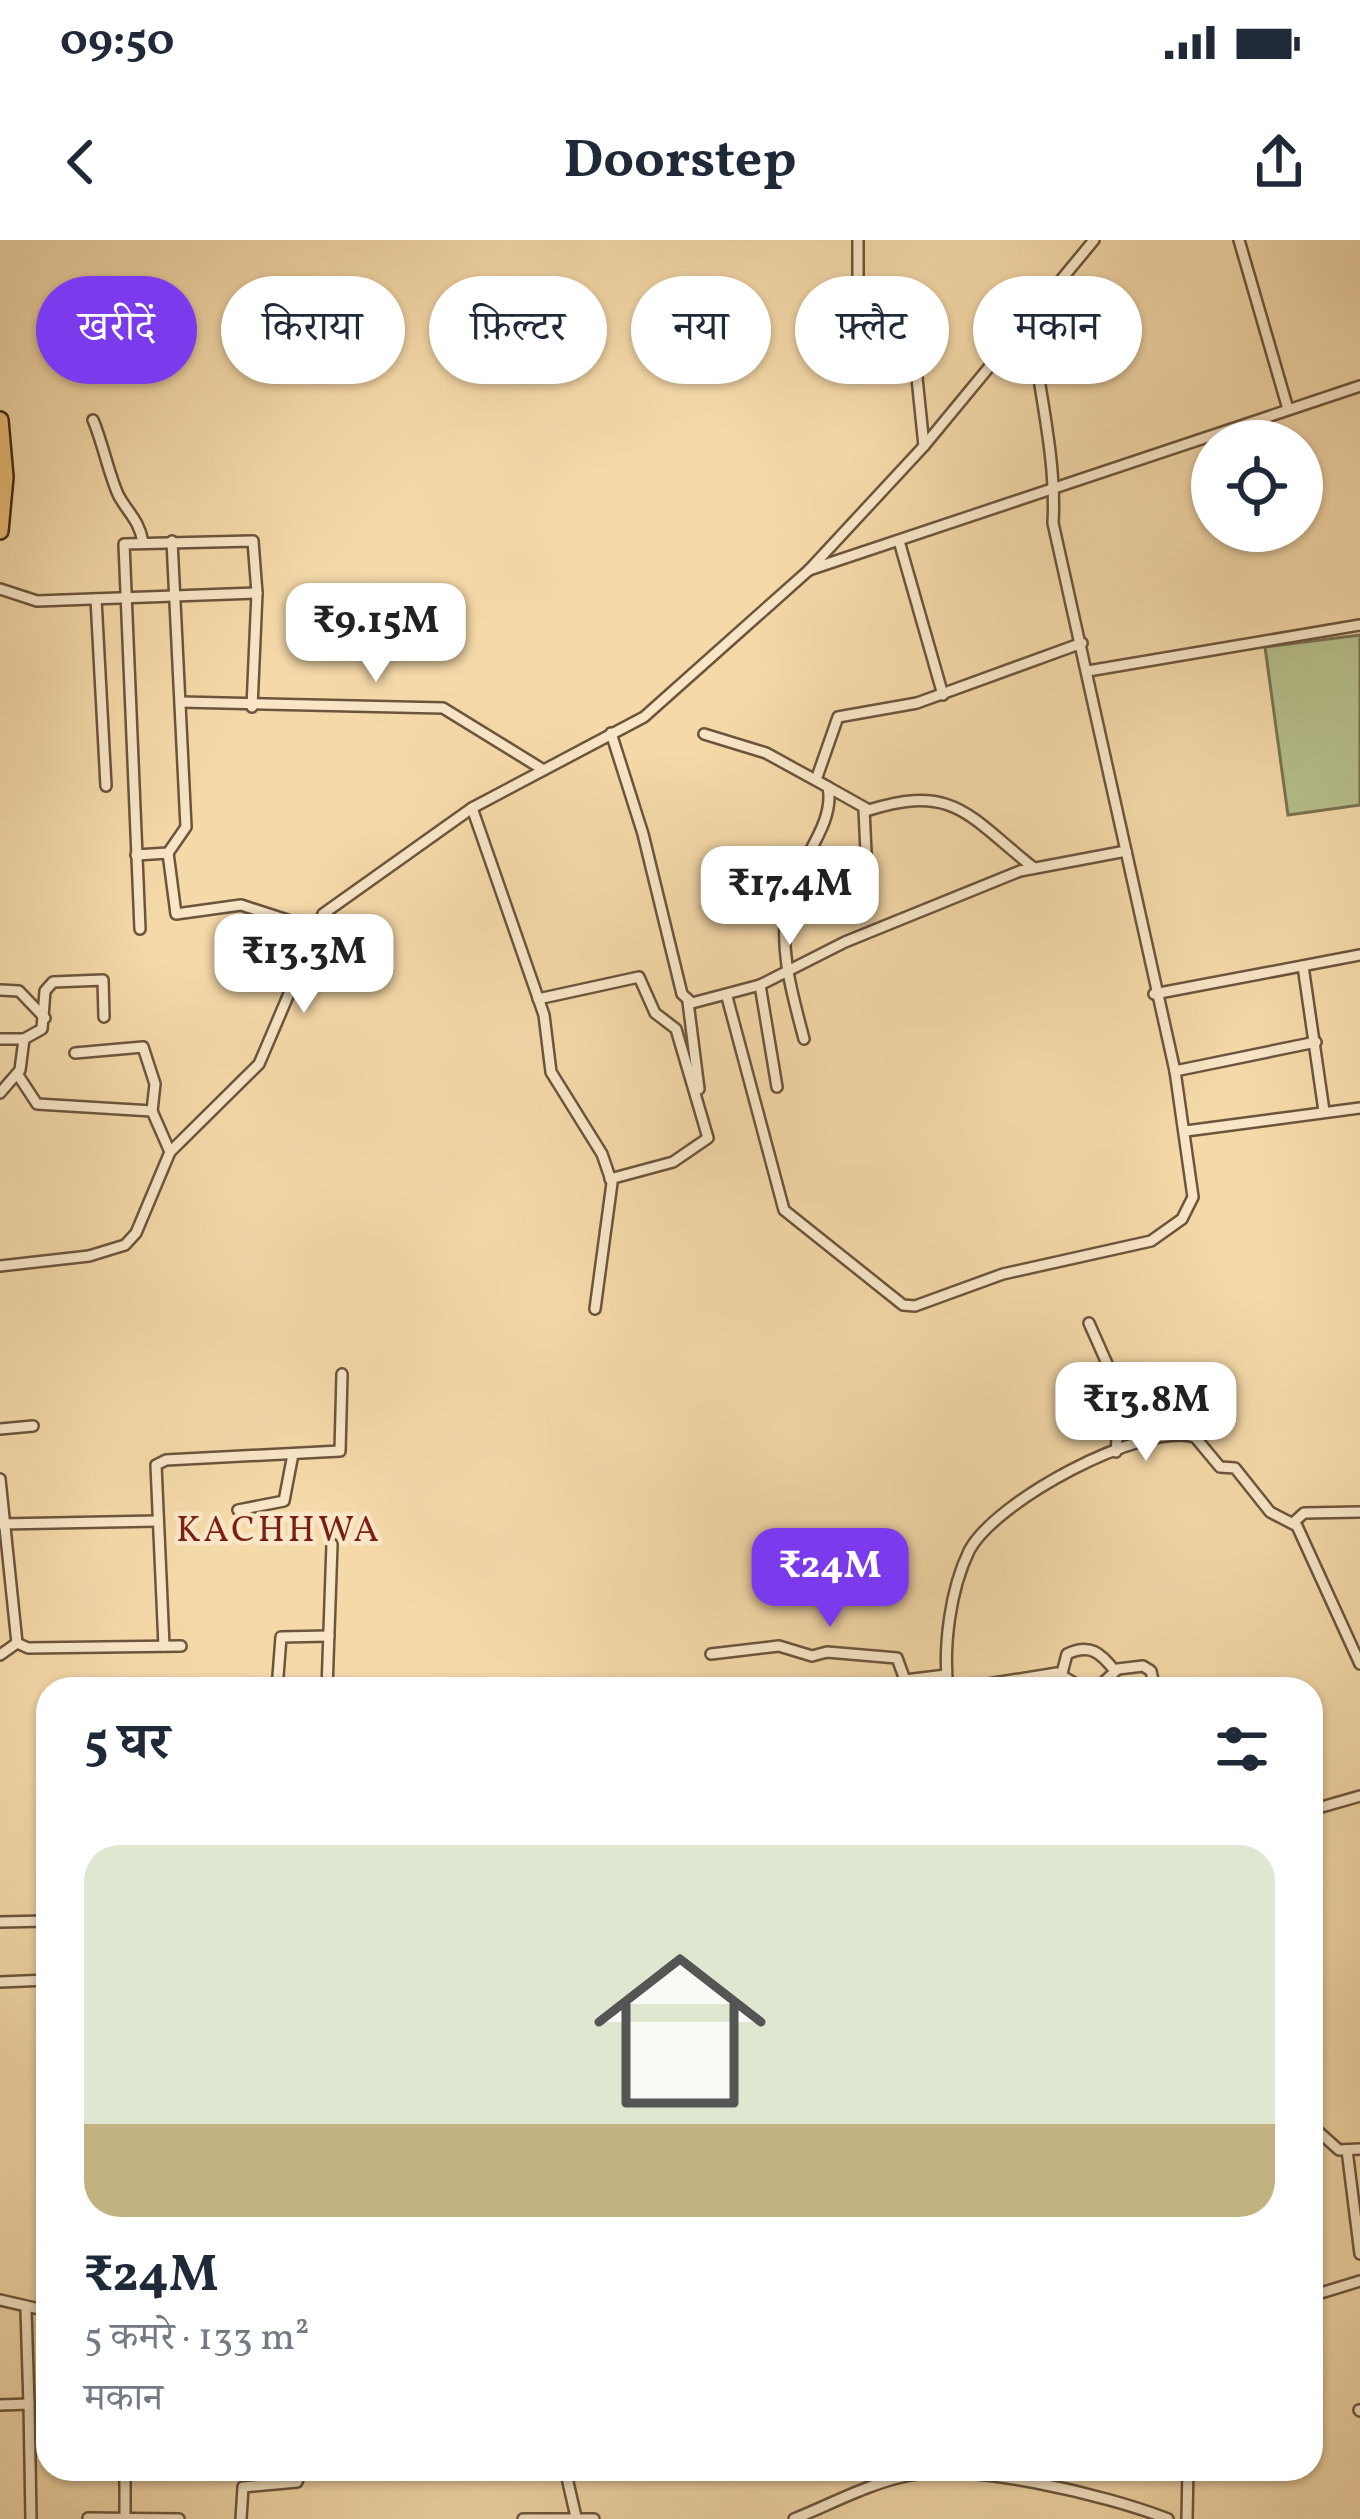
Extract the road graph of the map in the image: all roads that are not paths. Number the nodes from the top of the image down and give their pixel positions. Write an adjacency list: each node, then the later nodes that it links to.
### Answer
1 (858, 240): 11 (street)
2 (1094, 240): 4 (street)
3 (1239, 240): 8 (street)
4 (1062, 276)
5 (973, 384): 11 (street)
6 (1036, 384): 12 (street)
7 (1360, 386): 8 (street)
8 (1288, 410): 12 (street)
9 (0, 420): 13 (main road)
10 (93, 420): 15 (street)
11 (924, 446): 17 (street)
12 (1055, 489): 14 (street); 24 (street)
13 (0, 531)
14 (899, 541): 17 (street); 26 (street)
15 (143, 542): 16 (street); 21 (street)
16 (172, 542): 19 (street); 20 (street)
17 (809, 570): 29 (street)
18 (0, 589): 22 (street)
19 (256, 593): 20 (street); 28 (street)
20 (174, 595): 21 (street); 27 (street)
21 (125, 598): 22 (street); 39 (street)
22 (96, 599): 33 (street)
23 (1360, 625): 25 (street)
24 (1082, 643): 25 (street); 26 (street)
25 (1088, 671): 37 (street)
26 (943, 695): 32 (street)
27 (181, 702): 28 (street); 38 (street)
28 (252, 707): 31 (street)
29 (610, 733): 31 (street); 52 (street)
30 (704, 734): 32 (street)
31 (542, 769): 35 (street)
32 (817, 777): 34 (street)
33 (106, 786)
34 (828, 787): 36 (street); 46 (street)
35 (472, 808): 43 (street); 51 (street)
36 (864, 809): 40 (street); 41 (street)
37 (1126, 851): 40 (street); 49 (street)
38 (168, 853): 39 (street); 43 (street)
39 (136, 855): 42 (street)
40 (1034, 868): 46 (street)
41 (868, 896)
42 (140, 929)
43 (316, 929): 69 (street)
44 (1360, 956): 45 (street)
45 (1304, 966): 49 (street); 58 (street)
46 (788, 974): 47 (street); 57 (street)
47 (760, 985): 50 (street); 62 (street)
48 (0, 991): 54 (street)
49 (1154, 994): 60 (street)
50 (727, 997): 52 (street); 68 (street)
51 (538, 998): 64 (street); 70 (street)
52 (688, 1002): 64 (street)
53 (104, 1017): 54 (street)
54 (45, 1018): 56 (street)
55 (0, 1039): 56 (street)
56 (24, 1039): 61 (street)
57 (804, 1040)
58 (1316, 1042): 60 (street); 67 (street)
59 (75, 1053): 66 (street)
60 (1175, 1071): 68 (street)
61 (18, 1075): 63 (street); 66 (street)
62 (777, 1087)
63 (0, 1093)
64 (700, 1107): 70 (street)
65 (1360, 1108): 67 (street)
66 (152, 1111): 69 (street)
67 (1324, 1111): 68 (street)
68 (1186, 1131)
69 (170, 1152): 71 (street)
70 (610, 1179): 72 (street)
71 (0, 1266)
72 (595, 1309)
73 (1089, 1323): 77 (street)
74 (342, 1374): 78 (street)
75 (33, 1426): 76 (street)
76 (0, 1430)
77 (1116, 1452): 83 (street); 95 (street)
78 (293, 1454): 80 (street); 82 (street)
79 (0, 1480): 84 (street)
80 (238, 1510)
81 (1360, 1512): 83 (street)
82 (158, 1521): 84 (street); 88 (street)
83 (1294, 1522): 92 (street)
84 (2, 1524): 87 (street)
85 (332, 1544): 86 (street)
86 (329, 1636): 96 (street); 97 (street)
87 (17, 1643): 88 (street); 91 (street)
88 (164, 1646): 89 (street)
89 (181, 1646)
90 (711, 1654): 98 (street)
91 (0, 1655)
92 (1360, 1664)
93 (1115, 1671): 94 (street); 102 (street); 103 (street)
94 (1062, 1673): 100 (street); 101 (street)
95 (946, 1675): 99 (street)
96 (278, 1677)
97 (327, 1677)
98 (904, 1677)
99 (930, 1677)
100 (1034, 1677)
101 (1068, 1677)
102 (1109, 1677)
103 (1151, 1677)
104 (1360, 1796): 105 (street)
105 (1323, 1807)
106 (36, 1921): 107 (street)
107 (0, 1922)
108 (36, 1980): 109 (street)
109 (0, 1982)
110 (1323, 2136): 112 (street)
111 (1360, 2149): 112 (street)
112 (1347, 2150): 113 (street)
113 (1360, 2254)
114 (1360, 2282): 115 (street)
115 (1323, 2293)
116 (0, 2301): 117 (street); 119 (street)
117 (26, 2310): 118 (street); 120 (street)
118 (36, 2310)
119 (0, 2318)
120 (29, 2404): 121 (street); 131 (street)
121 (0, 2405)
122 (125, 2481): 130 (street)
123 (297, 2481): 133 (street)
124 (568, 2481): 128 (street)
125 (890, 2481): 136 (street)
126 (1006, 2481): 137 (street)
127 (1188, 2481): 138 (street)
128 (576, 2517): 134 (street); 135 (street)
129 (88, 2518): 130 (street)
130 (125, 2518): 132 (street)
131 (32, 2519)
132 (179, 2519)
133 (239, 2519)
134 (523, 2519)
135 (594, 2519)
136 (794, 2519)
137 (1168, 2519)
138 (1187, 2519)

